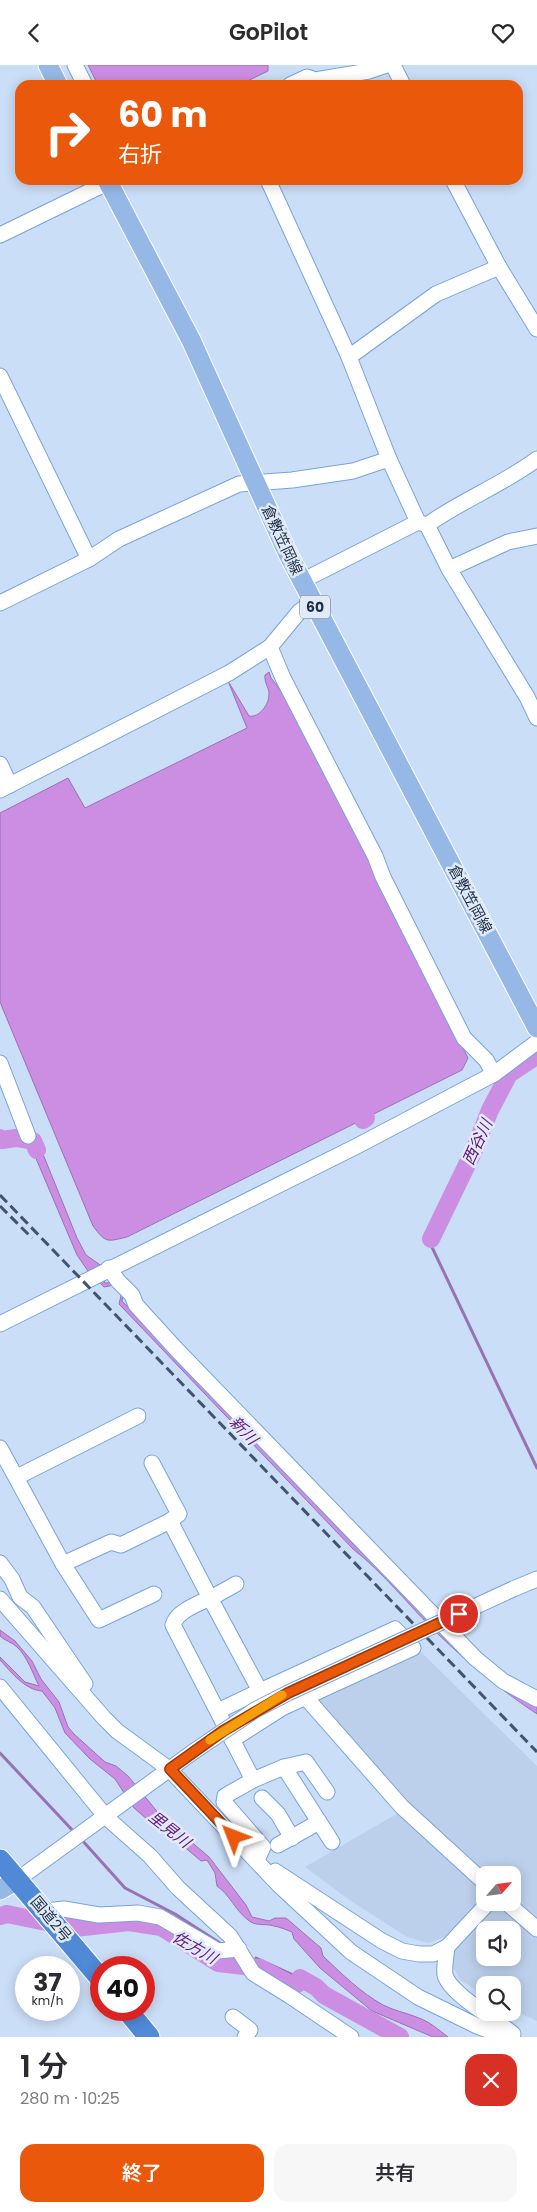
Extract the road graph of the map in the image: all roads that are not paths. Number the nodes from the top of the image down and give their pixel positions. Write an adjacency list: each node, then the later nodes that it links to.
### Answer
1 (48, 65): 5 (main road)
2 (75, 65): 6 (street)
3 (387, 65): 9 (street)
4 (393, 65): 10 (street)
5 (56, 80)
6 (82, 80)
7 (301, 80): 8 (street)
8 (315, 80)
9 (315, 80)
10 (400, 80)
11 (102, 185): 15 (street)
12 (112, 185): 22 (main road, 倉敷笠岡線 / 60)
13 (270, 185): 18 (street)
14 (456, 185): 16 (street)
15 (0, 235)
16 (499, 267): 17 (street); 18 (street)
17 (537, 329)
18 (349, 357): 20 (street)
19 (0, 376): 25 (street)
20 (389, 459): 22 (street); 23 (street)
21 (537, 459): 23 (street)
22 (256, 482): 25 (street); 27 (main road, 倉敷笠岡線 / 60)
23 (422, 524): 26 (street); 27 (street)
24 (537, 536): 26 (street)
25 (90, 559): 29 (street)
26 (449, 569): 31 (street)
27 (302, 581): 28 (main road, 倉敷笠岡線 / 60)
28 (312, 602): 30 (street); 35 (main road, 倉敷笠岡線 / 60)
29 (0, 603)
30 (270, 647): 34 (street); 38 (street)
31 (532, 694): 32 (street)
32 (537, 718)
33 (0, 764): 34 (street)
34 (5, 787)
35 (537, 1027)
36 (537, 1042): 38 (street)
37 (0, 1063): 39 (street)
38 (494, 1073): 40 (street)
39 (28, 1136)
40 (109, 1268): 41 (street); 58 (street)
41 (0, 1324)
42 (138, 1416): 45 (street)
43 (0, 1448): 45 (street)
44 (152, 1463): 46 (street)
45 (17, 1477): 48 (street)
46 (170, 1521): 48 (street); 52 (street)
47 (0, 1563): 60 (street)
48 (63, 1564): 51 (street)
49 (537, 1579): 63 (street, bridge)
50 (236, 1584): 52 (street)
51 (154, 1594)
52 (210, 1598): 56 (street); 59 (street)
53 (0, 1599): 60 (street)
54 (288, 1677): 56 (street); 57 (street); 57 (street)
55 (0, 1687): 67 (street)
56 (260, 1691): 59 (street)
57 (306, 1697): 61 (street); 74 (street)
58 (537, 1699)
59 (218, 1711): 61 (street)
60 (104, 1718): 63 (street)
61 (232, 1740): 64 (street)
62 (284, 1767): 64 (street); 65 (street); 68 (street)
63 (165, 1772): 67 (street); 73 (street)
64 (254, 1780): 73 (street)
65 (327, 1792)
66 (262, 1798): 69 (street)
67 (111, 1813): 75 (street); 81 (street)
68 (319, 1823): 69 (street); 70 (street)
69 (292, 1837): 71 (street)
70 (332, 1842)
71 (278, 1845)
72 (0, 1860): 75 (highway, 国道2号)
73 (257, 1860): 80 (street); 88 (street)
74 (476, 1875)
75 (9, 1885): 78 (highway, 国道2号)
76 (481, 1911): 80 (street)
77 (516, 1911): 79 (street)
78 (51, 1919): 81 (street); 82 (highway, 国道2号)
79 (537, 1929)
80 (447, 1947): 89 (street)
81 (242, 1954): 87 (street)
82 (90, 1966)
83 (233, 2017): 86 (street)
84 (135, 2021): 85 (highway)
85 (149, 2037)
86 (245, 2037)
87 (351, 2037)
88 (506, 2037)
89 (516, 2037)

